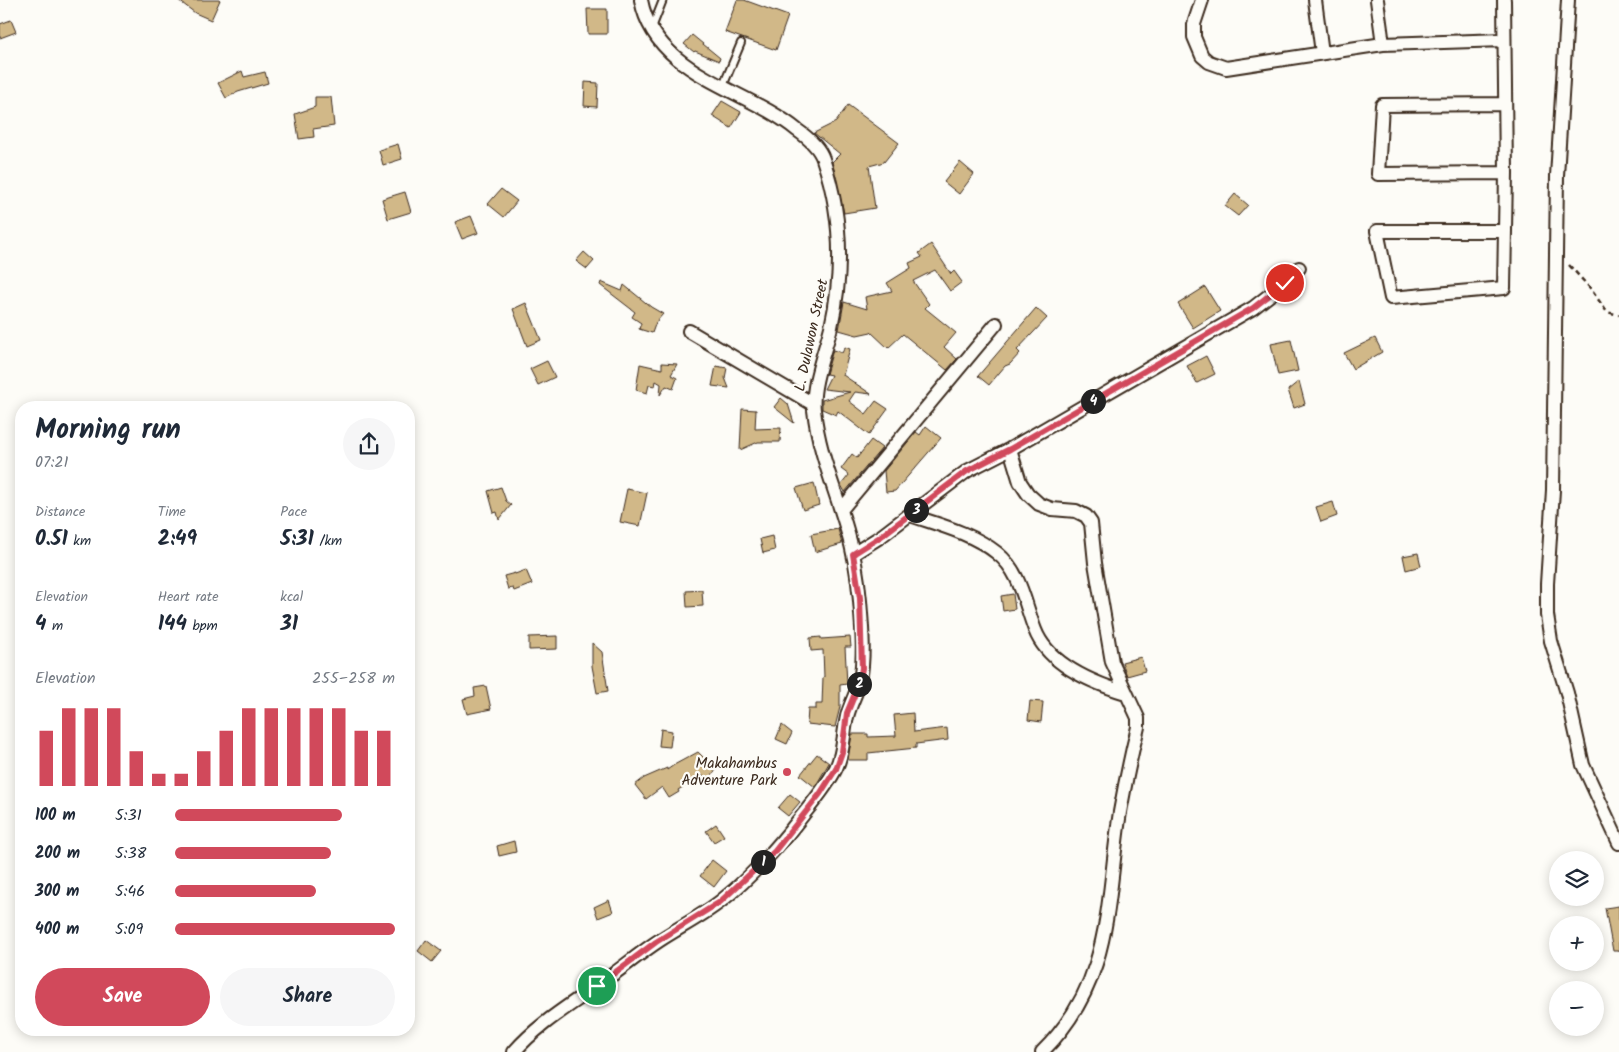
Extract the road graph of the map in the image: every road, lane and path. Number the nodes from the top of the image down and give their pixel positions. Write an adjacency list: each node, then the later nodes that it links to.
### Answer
1 (641, 0): 8 (street, L. Dulawon Street)
2 (663, 0): 8 (lane)
3 (1202, 0): 12 (street)
4 (1315, 0): 12 (street)
5 (1377, 0): 11 (street)
6 (1504, 0): 9 (street)
7 (1568, 0): 17 (street)
8 (652, 29): 13 (street, L. Dulawon Street)
9 (1504, 40): 11 (street); 14 (street)
10 (741, 43): 13 (lane)
11 (1383, 44): 12 (street)
12 (1322, 53)
13 (723, 86): 22 (street, L. Dulawon Street)
14 (1505, 104): 15 (street); 15 (street)
15 (1506, 173): 16 (street)
16 (1505, 231): 16 (street)
17 (1555, 248): 19 (path); 28 (street)
18 (1299, 268): 23 (street)
19 (1619, 315)
20 (996, 324): 24 (street)
21 (689, 331): 22 (street)
22 (813, 404): 24 (street, L. Dulawon Street)
23 (1010, 449): 25 (street); 27 (street)
24 (841, 510): 26 (street, L. Dulawon Street)
25 (910, 515): 26 (street); 27 (street)
26 (853, 554): 29 (street, L. Dulawon Street)
27 (1126, 693): 30 (street)
28 (1619, 843)
29 (514, 1052)
30 (1042, 1052)

